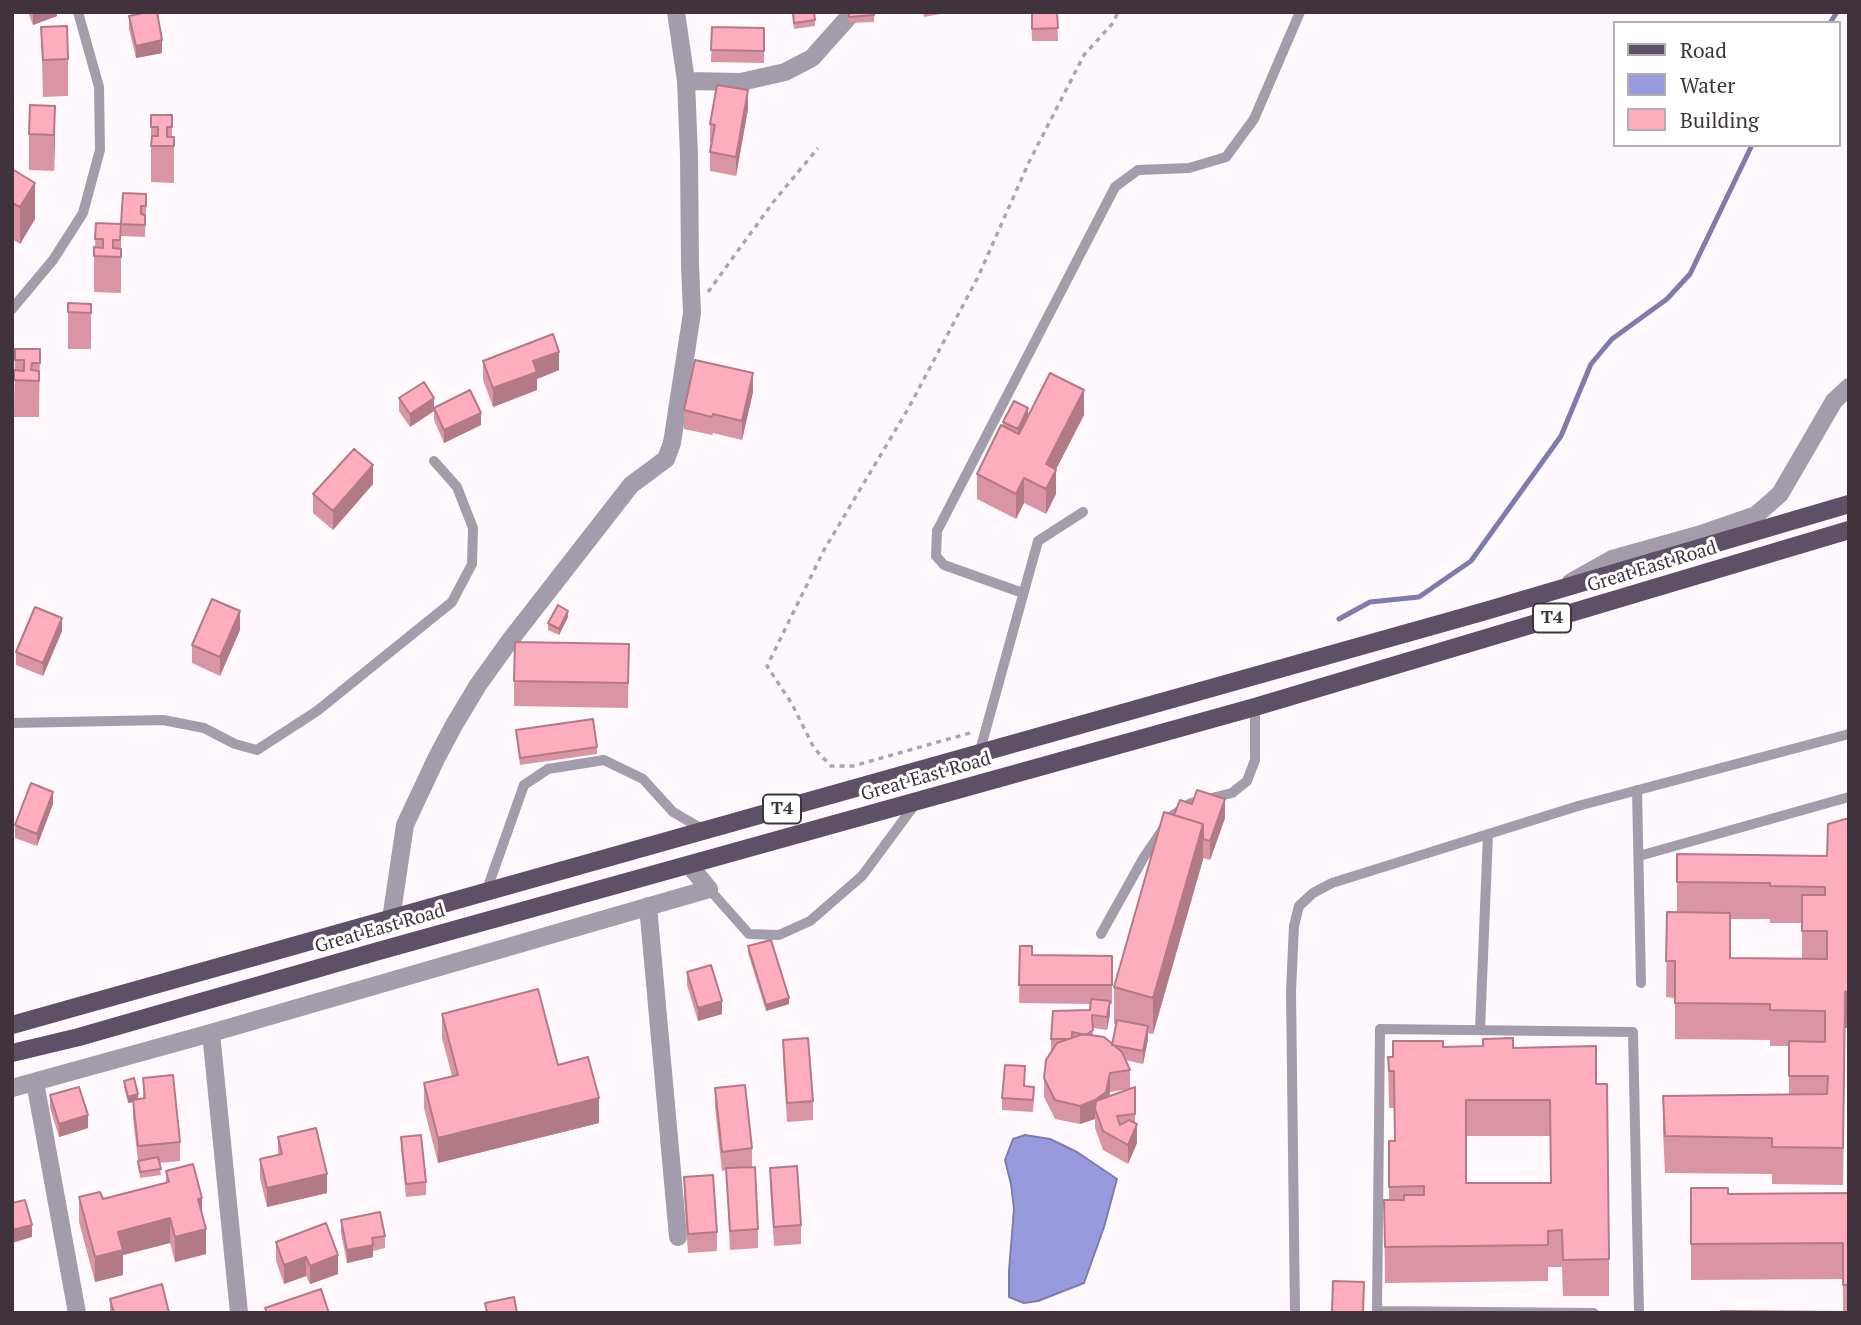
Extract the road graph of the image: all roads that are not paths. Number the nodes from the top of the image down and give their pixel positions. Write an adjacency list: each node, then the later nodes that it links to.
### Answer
1 (78, 12): 6 (lane)
2 (676, 12): 5 (street)
3 (853, 12): 5 (street)
4 (1300, 12): 13 (lane)
5 (686, 81): 28 (street)
6 (12, 309)
7 (1849, 387): 12 (street)
8 (434, 461): 15 (lane)
9 (1849, 504): 12 (main road, Great East Road / T4)
10 (1083, 512): 13 (lane)
11 (1849, 530): 14 (main road, Great East Road / T4)
12 (1552, 592): 17 (main road, Great East Road / T4)
13 (1023, 593): 17 (lane)
14 (1255, 707): 20 (main road, Great East Road / T4); 29 (lane)
15 (12, 723)
16 (1849, 733): 18 (lane)
17 (979, 754): 21 (main road, Great East Road / T4)
18 (1637, 790): 22 (lane); 23 (lane)
19 (1849, 797): 23 (lane)
20 (918, 801): 24 (main road, Great East Road / T4); 25 (lane)
21 (705, 830): 26 (main road, Great East Road / T4); 26 (lane)
22 (1488, 834): 32 (lane); 40 (lane)
23 (1639, 856): 30 (lane)
24 (689, 865): 25 (street); 34 (main road, Great East Road / T4)
25 (709, 889): 27 (street)
26 (486, 892): 28 (main road, Great East Road / T4)
27 (648, 906): 33 (street); 37 (street)
28 (391, 919): 31 (main road, Great East Road / T4)
29 (1101, 934)
30 (1641, 983)
31 (12, 1025)
32 (1480, 1030): 41 (lane); 42 (lane)
33 (211, 1033): 35 (street); 39 (street)
34 (12, 1054)
35 (35, 1082): 36 (street); 38 (street)
36 (12, 1088)
37 (678, 1237)
38 (77, 1313)
39 (239, 1313)
40 (1296, 1313)
41 (1594, 1313)
42 (1639, 1313)

